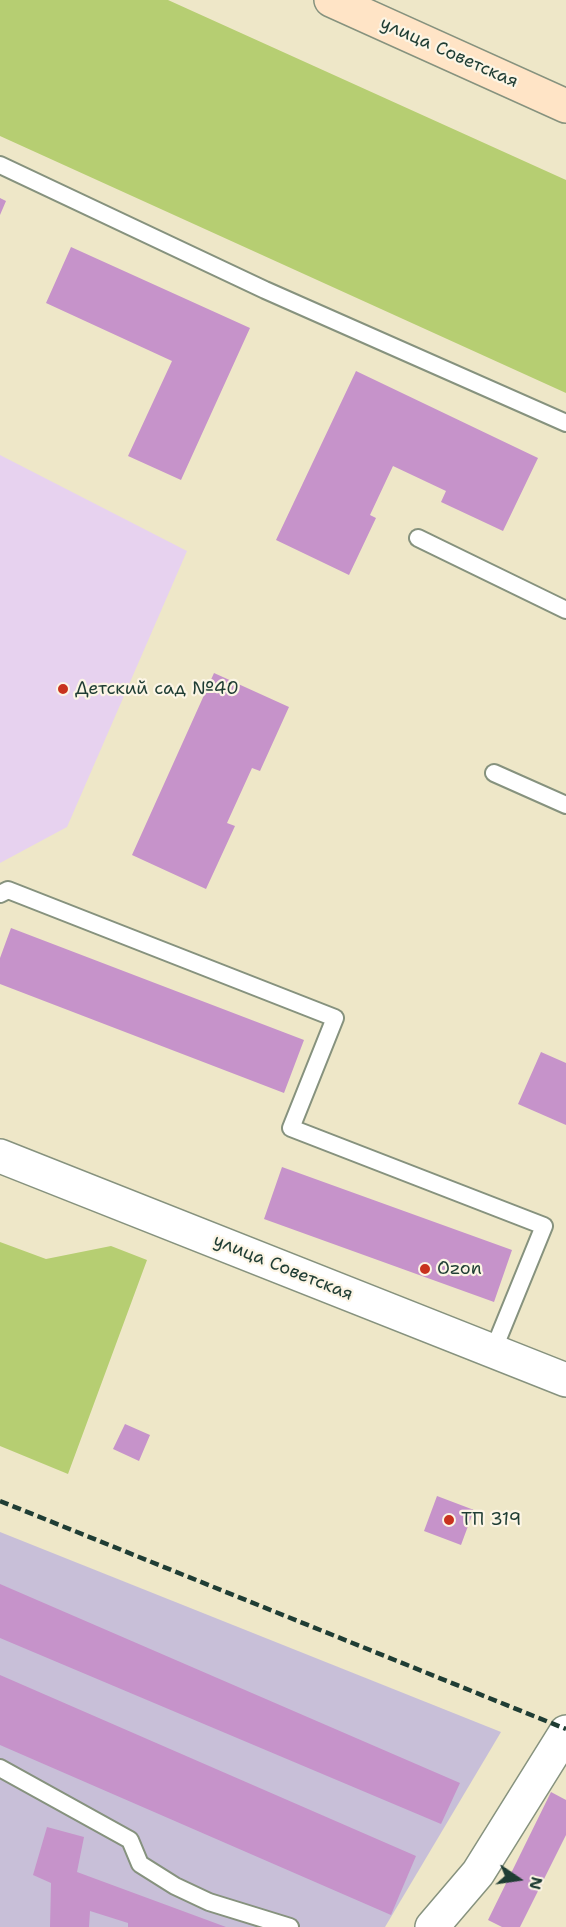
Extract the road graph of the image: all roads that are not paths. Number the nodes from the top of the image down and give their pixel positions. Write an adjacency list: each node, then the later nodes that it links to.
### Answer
1 (331, 0): 2 (street, улица Советская)
2 (566, 106)
3 (0, 165): 4 (lane)
4 (566, 423)
5 (418, 538): 6 (lane)
6 (566, 610)
7 (494, 773): 8 (lane)
8 (566, 805)
9 (0, 894): 11 (lane)
10 (0, 1156): 11 (street, улица Советская)
11 (493, 1351): 12 (street, улица Советская)
12 (566, 1380)
13 (566, 1731): 16 (street)
14 (0, 1768): 15 (lane)
15 (290, 1927)
16 (432, 1927)

